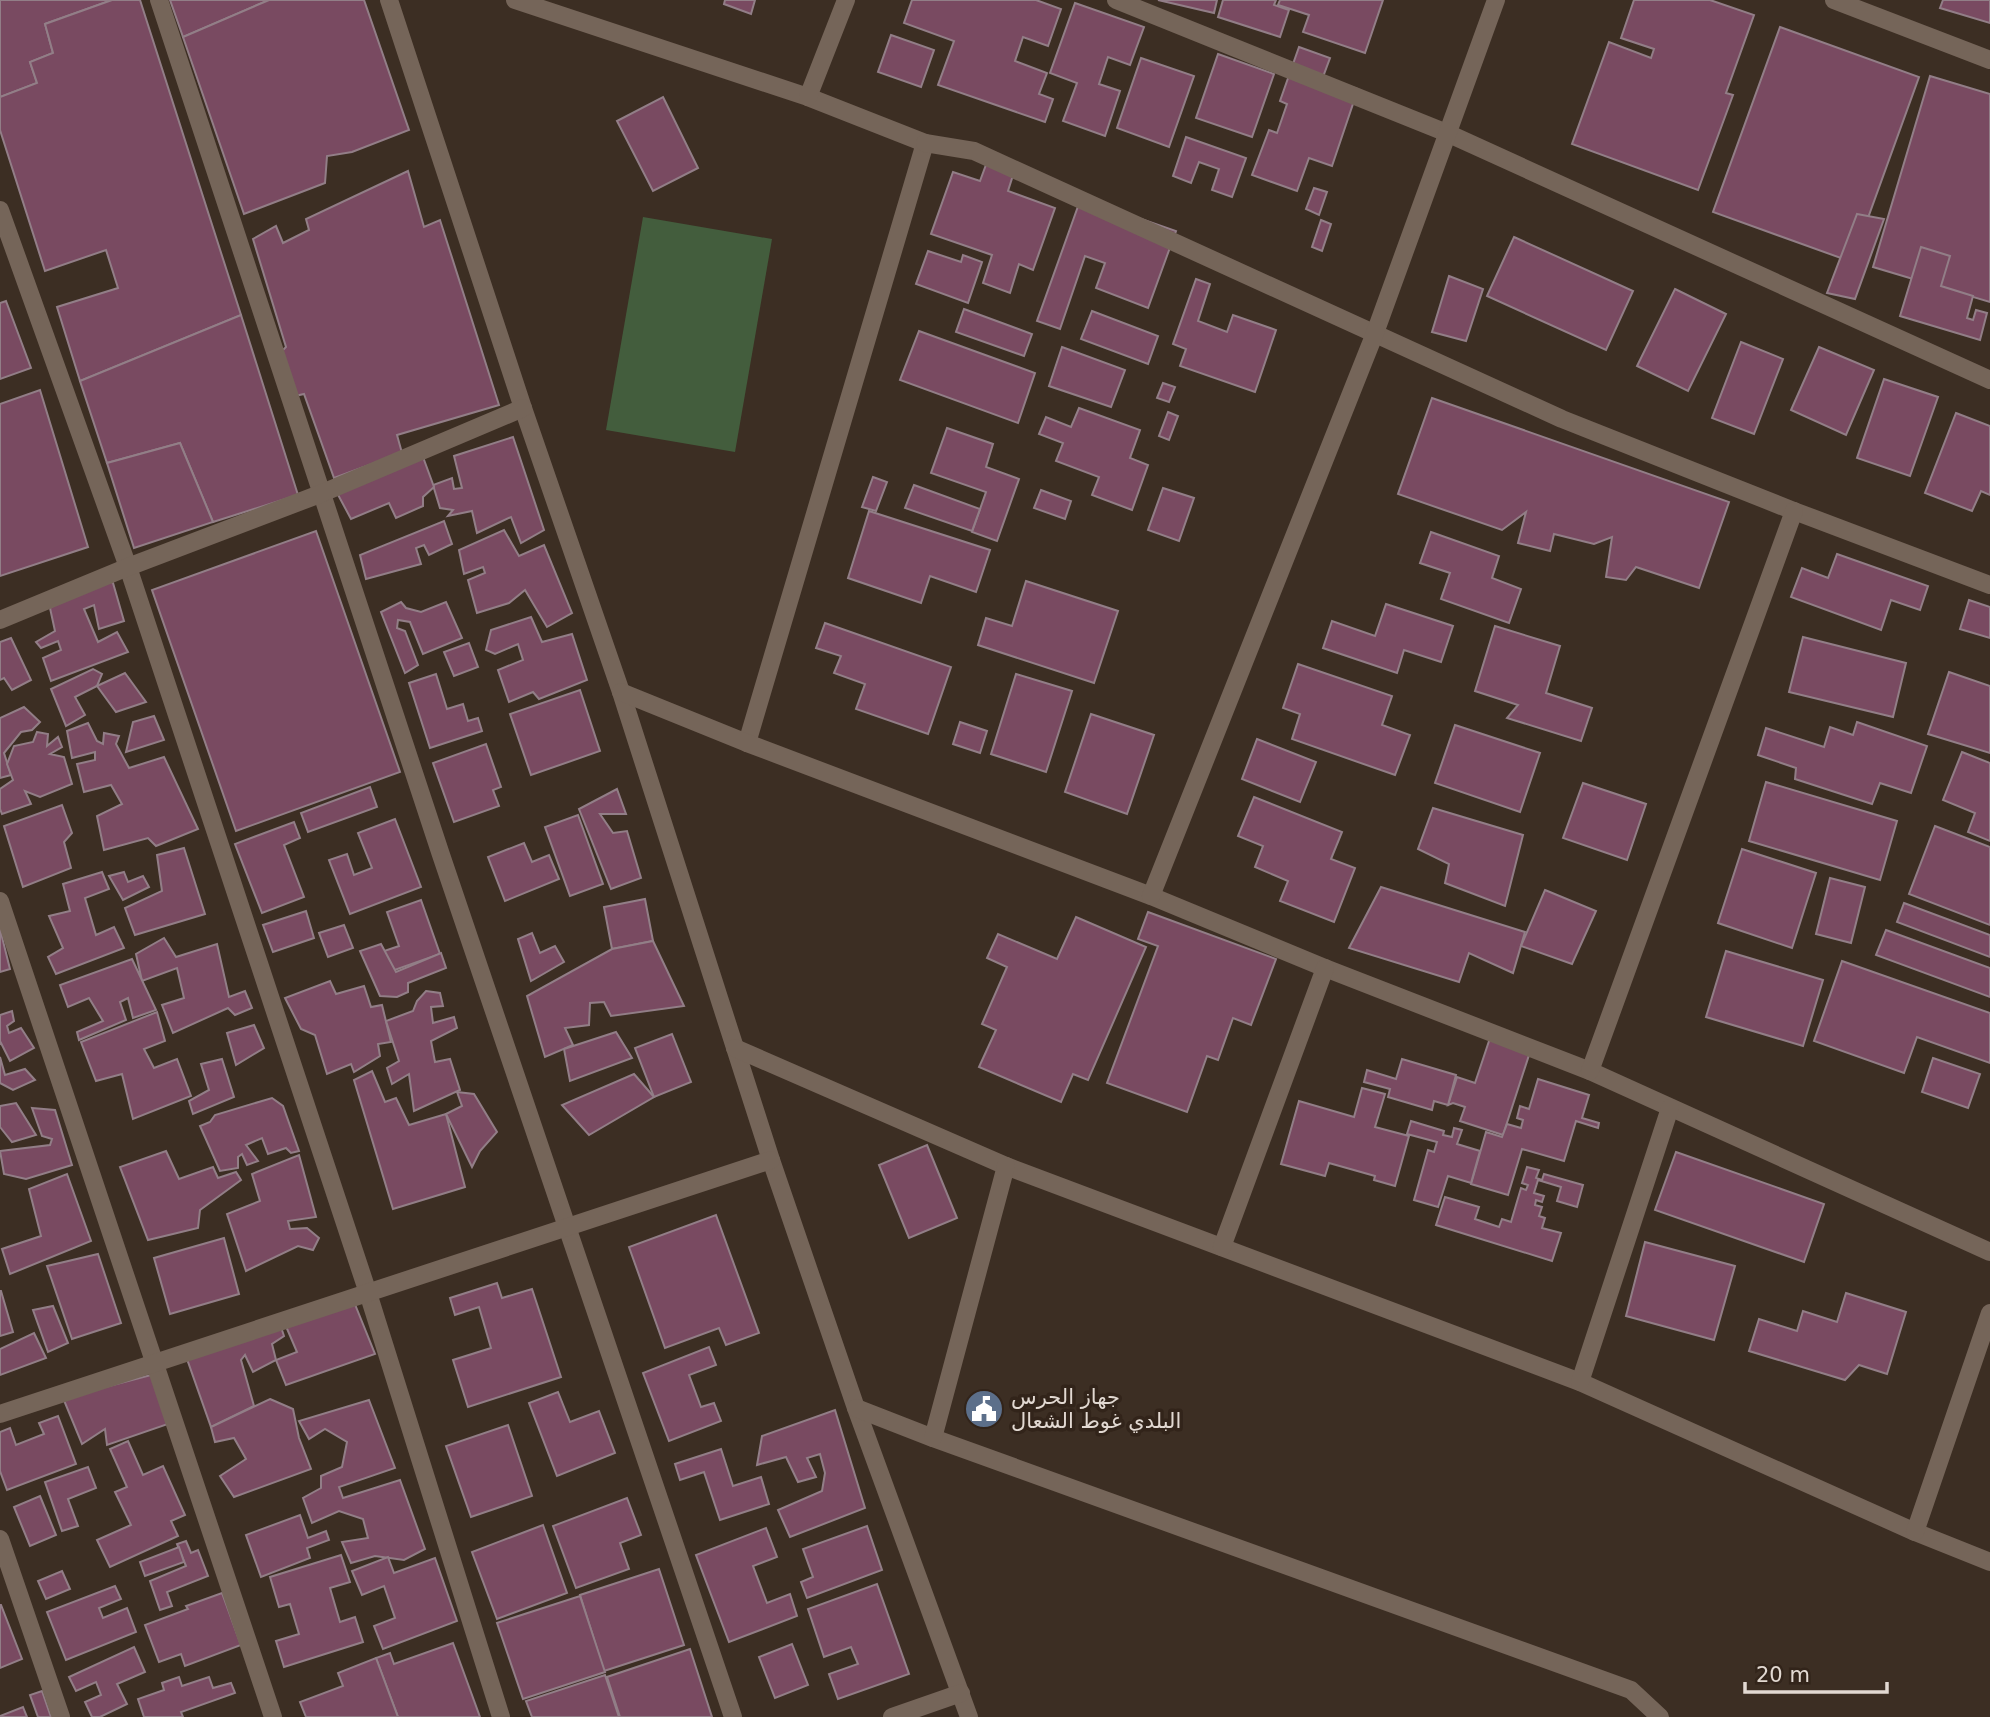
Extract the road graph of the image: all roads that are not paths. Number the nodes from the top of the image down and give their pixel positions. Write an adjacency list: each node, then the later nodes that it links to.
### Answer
1 (159, 0): 16 (street)
2 (388, 0): 15 (street)
3 (515, 0): 9 (street)
4 (846, 0): 9 (street)
5 (1116, 0): 10 (street)
6 (1496, 0): 10 (street)
7 (1834, 0): 8 (street)
8 (1990, 60)
9 (808, 97): 11 (street)
10 (1447, 133): 13 (street); 14 (street)
11 (925, 143): 13 (street); 22 (street)
12 (0, 210): 18 (street)
13 (1375, 333): 17 (street); 23 (street)
14 (1990, 380)
15 (523, 408): 16 (street); 21 (street)
16 (320, 495): 18 (street); 31 (street)
17 (1794, 510): 19 (street); 27 (street)
18 (128, 567): 20 (street); 34 (street)
19 (1990, 585)
20 (0, 620)
21 (621, 692): 22 (street); 26 (street)
22 (747, 743): 23 (street)
23 (1151, 896): 25 (street)
24 (0, 901): 36 (street)
25 (1325, 968): 27 (street); 32 (street)
26 (735, 1048): 29 (street); 30 (street)
27 (1590, 1071): 28 (street)
28 (1670, 1108): 33 (street); 37 (street)
29 (771, 1160): 31 (street); 38 (street)
30 (1006, 1166): 32 (street); 40 (street)
31 (565, 1228): 34 (street); 48 (street)
32 (1222, 1247): 37 (street)
33 (1990, 1252)
34 (368, 1293): 36 (street); 47 (street)
35 (1990, 1313): 41 (street)
36 (154, 1364): 39 (street); 46 (street)
37 (1580, 1382): 41 (street)
38 (856, 1408): 40 (street); 44 (street)
39 (0, 1414)
40 (933, 1438): 51 (street)
41 (1915, 1532): 43 (street)
42 (0, 1539): 45 (street)
43 (1990, 1562)
44 (961, 1693): 49 (street); 50 (street)
45 (61, 1717)
46 (273, 1717)
47 (501, 1717)
48 (733, 1717)
49 (892, 1717)
50 (969, 1717)
51 (1660, 1717)

